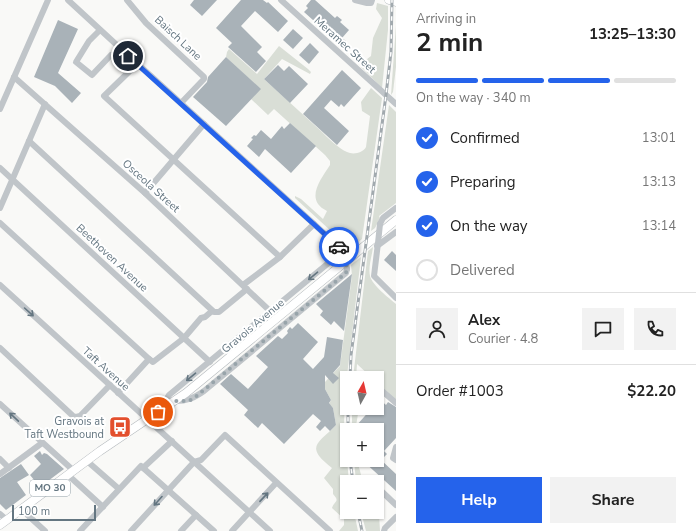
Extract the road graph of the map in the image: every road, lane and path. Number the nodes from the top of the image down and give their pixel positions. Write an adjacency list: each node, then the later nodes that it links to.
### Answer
1 (48, 0): 12 (street)
2 (68, 0): 9 (street)
3 (127, 0): 15 (street, Baisch Lane)
4 (281, 0): 16 (street, Meramec Street)
5 (354, 0): 7 (street)
6 (390, 0): 8 (main road)
7 (372, 1)
8 (396, 2)
9 (100, 30): 10 (street); 11 (street)
10 (111, 55)
11 (136, 64): 15 (street); 20 (street)
12 (14, 77): 13 (street); 14 (street, Osceola Street)
13 (3, 94): 17 (street)
14 (45, 104): 19 (street); 23 (street, Osceola Street)
15 (181, 104): 18 (street)
16 (396, 104)
17 (0, 109)
18 (204, 124): 20 (street); 27 (street)
19 (29, 141): 22 (street); 36 (street)
20 (174, 159): 23 (street); 32 (street)
21 (0, 168): 22 (street, Beethoven Avenue)
22 (12, 180): 24 (street); 38 (street, Beethoven Avenue)
23 (145, 193): 34 (street, Osceola Street)
24 (0, 208)
25 (396, 208): 30 (street, bridge)
26 (396, 220): 45 (main road, Gravois Avenue / MO 30)
27 (314, 224): 31 (street); 32 (street)
28 (2, 227): 40 (street)
29 (396, 232): 30 (street)
30 (378, 245): 35 (street)
31 (343, 253): 37 (street, Gravois Avenue, one-way to 37); 45 (street, Gravois Avenue, bridge)
32 (280, 257): 34 (street)
33 (0, 285): 42 (street, Taft Avenue, one-way to 42)
34 (245, 287): 36 (street); 37 (street, Osceola Street)
35 (396, 298)
36 (212, 310): 38 (street)
37 (271, 312): 41 (street, Gravois Avenue)
38 (184, 338): 40 (street); 41 (street, Beethoven Avenue)
39 (0, 348): 42 (street)
40 (149, 359): 44 (street)
41 (210, 362): 48 (street, Gravois Avenue, one-way to 48)
42 (110, 385): 44 (street, Taft Avenue)
43 (384, 392): 46 (street)
44 (118, 393): 49 (street, Taft Avenue)
45 (175, 401): 48 (main road, Gravois Avenue / MO 30)
46 (396, 402)
47 (0, 404): 51 (street, one-way to 47)
48 (158, 412): 49 (main road, Gravois Avenue / MO 30)
49 (148, 419): 50 (street, Taft Avenue); 55 (main road, Gravois Avenue / MO 30)
50 (172, 441): 56 (street, Taft Avenue); 58 (street)
51 (42, 443): 57 (street); 59 (street)
52 (396, 446): 54 (street)
53 (0, 459): 57 (street)
54 (396, 460)
55 (87, 461): 59 (main road, Gravois Avenue / MO 30); 62 (street)
56 (194, 462): 61 (street); 63 (street); 68 (street, Taft Avenue)
57 (10, 468): 60 (street)
58 (143, 468): 62 (street); 63 (street)
59 (71, 473): 66 (street); 67 (main road, Gravois Avenue / MO 30)
60 (0, 474)
61 (276, 483): 68 (street, one-way to 61); 80 (street)
62 (119, 490): 66 (street)
63 (168, 490): 70 (street); 75 (street, one-way to 75)
64 (384, 494): 65 (street)
65 (396, 505)
66 (102, 507): 74 (street)
67 (21, 509): 72 (main road, Gravois Avenue / MO 30); 73 (street)
68 (250, 512): 78 (street); 79 (street, Taft Avenue)
69 (0, 514): 72 (street)
70 (196, 515): 76 (street); 77 (street)
71 (396, 517): 81 (street)
72 (3, 522)
73 (45, 531)
74 (80, 531)
75 (131, 531)
76 (181, 531)
77 (214, 531)
78 (232, 531)
79 (270, 531)
80 (330, 531)
81 (384, 531)

